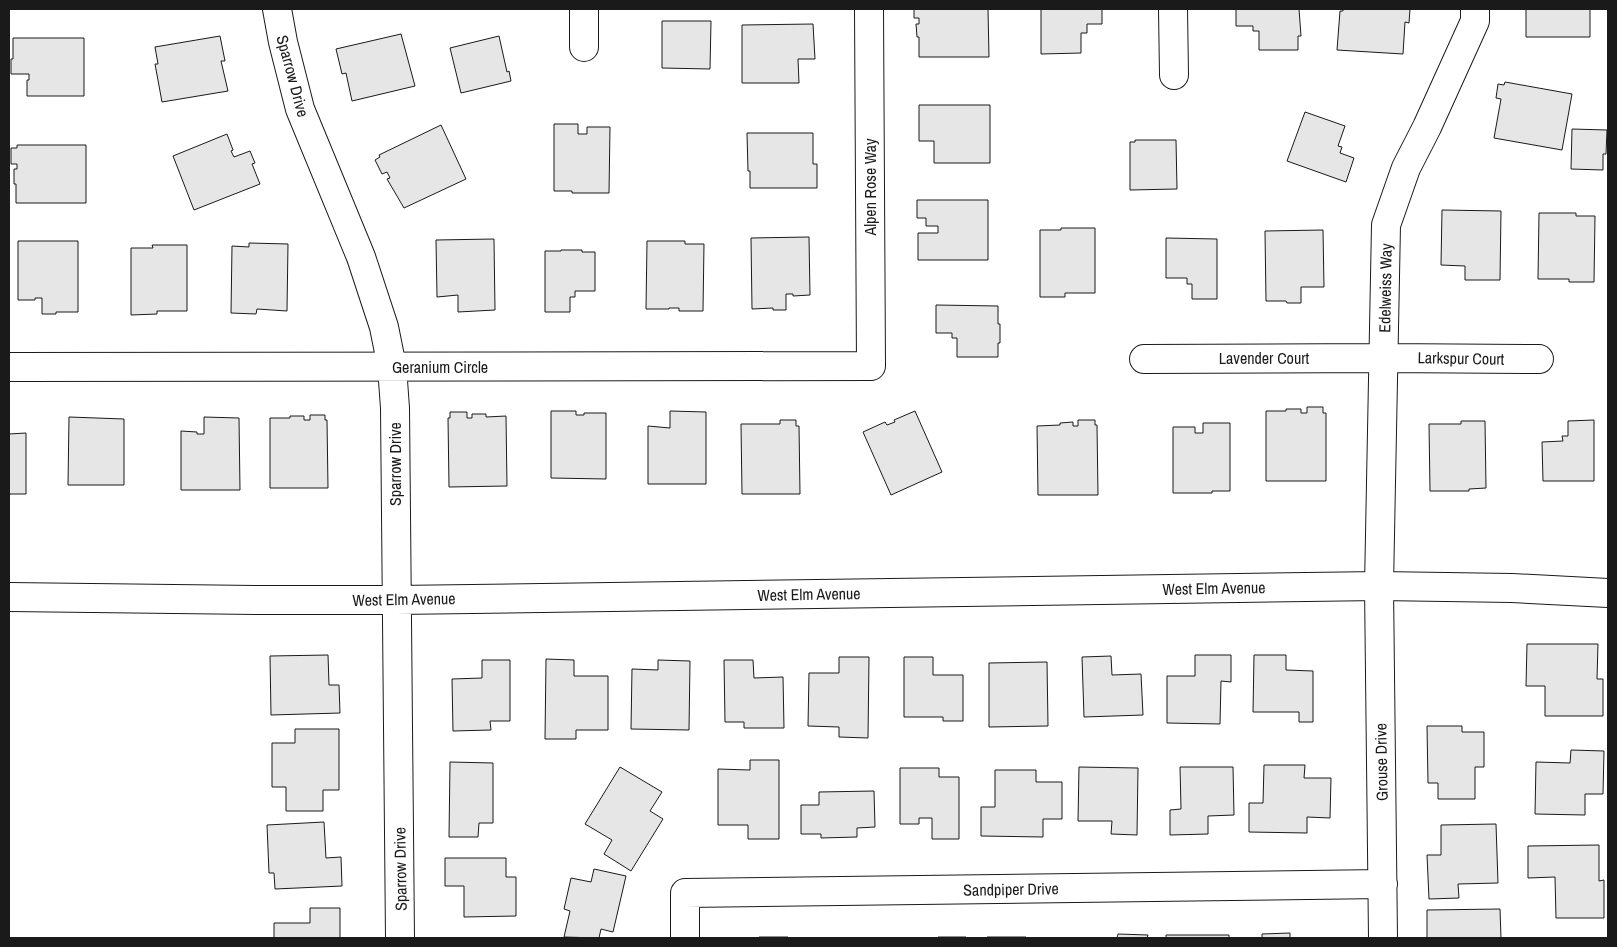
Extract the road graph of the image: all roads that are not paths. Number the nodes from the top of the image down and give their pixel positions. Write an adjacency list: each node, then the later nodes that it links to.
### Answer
1 (277, 9): 13 (street, Sparrow Drive)
2 (584, 9): 6 (street)
3 (869, 9): 11 (street, Alpen Rose Way)
4 (1173, 9): 7 (street)
5 (1475, 9): 8 (street, Edelweiss Way)
6 (584, 47)
7 (1174, 75)
8 (1383, 358): 9 (street, Lavender Court); 10 (street, Larkspur Court); 14 (street, Edelweiss Way)
9 (1144, 359)
10 (1539, 359)
11 (871, 366): 13 (street, Geranium Circle)
12 (9, 367): 13 (street, Geranium Circle)
13 (392, 367): 17 (street, Sparrow Drive)
14 (1380, 586): 15 (street, West Elm Avenue); 17 (street, West Elm Avenue); 18 (street, Grouse Drive)
15 (1608, 593)
16 (9, 597): 17 (street, West Elm Avenue)
17 (396, 600): 19 (street, Sparrow Drive)
18 (1383, 884): 20 (street, Sandpiper Drive); 21 (street, Grouse Drive)
19 (400, 938)
20 (686, 938)
21 (1383, 938)

